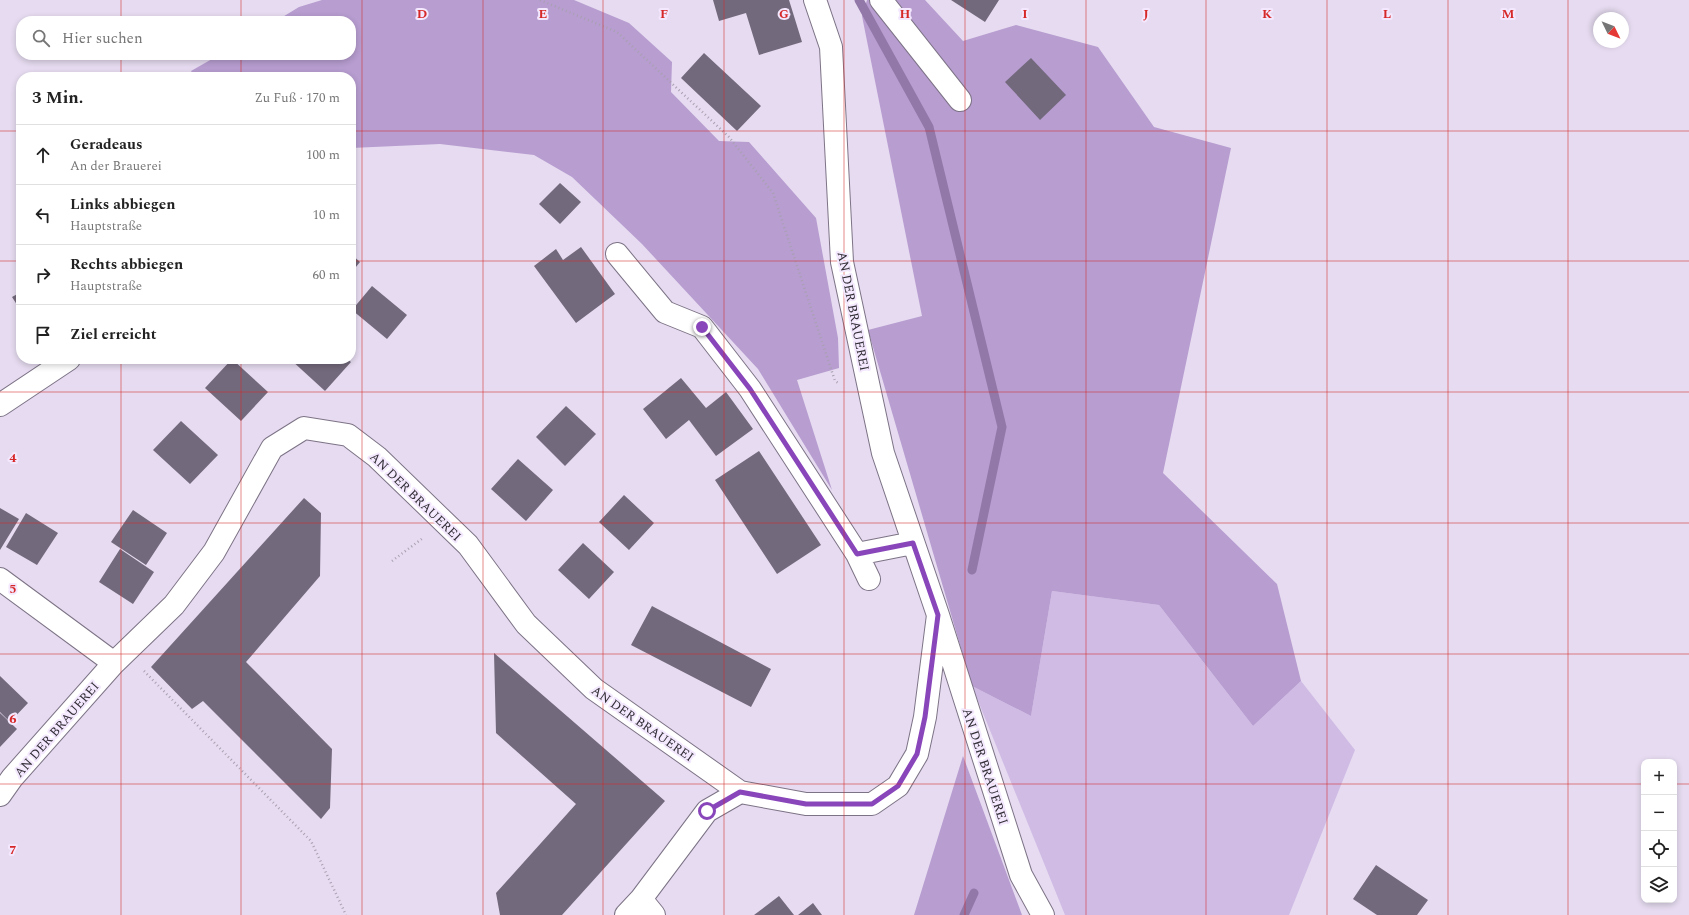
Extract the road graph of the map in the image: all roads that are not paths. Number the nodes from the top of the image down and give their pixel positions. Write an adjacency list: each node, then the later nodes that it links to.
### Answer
1 (815, 0): 7 (street, AN DER BRAUEREI)
2 (881, 0): 3 (street)
3 (960, 100)
4 (617, 254): 8 (street)
5 (62, 364): 6 (street)
6 (0, 405)
7 (913, 543): 8 (street); 11 (street, AN DER BRAUEREI)
8 (857, 554): 10 (street)
9 (0, 579): 12 (street)
10 (869, 579)
11 (938, 615): 13 (street, AN DER BRAUEREI); 17 (street, AN DER BRAUEREI)
12 (120, 658): 13 (street, AN DER BRAUEREI); 14 (street, AN DER BRAUEREI)
13 (740, 792): 15 (street)
14 (0, 795)
15 (648, 907): 16 (street)
16 (626, 915)
17 (1043, 915)

